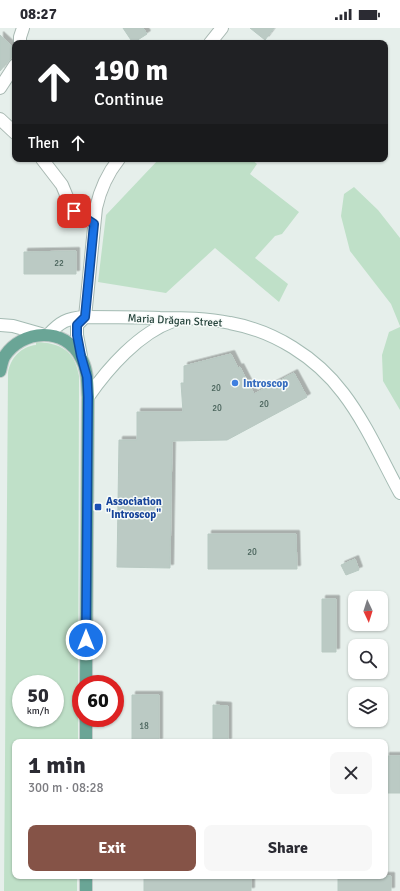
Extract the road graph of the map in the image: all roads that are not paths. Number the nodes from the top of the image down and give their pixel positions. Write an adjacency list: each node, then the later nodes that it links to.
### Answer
1 (23, 28): 3 (main road)
2 (222, 28): 4 (main road)
3 (20, 40)
4 (212, 40)
5 (12, 70): 6 (main road)
6 (0, 88)
7 (0, 119): 8 (main road)
8 (12, 130)
9 (44, 162): 11 (main road)
10 (117, 162): 11 (main road)
11 (94, 224): 12 (main road)
12 (85, 317): 13 (main road, Maria Drăgan Street); 15 (main road, Maria Drăgan Street); 16 (main road)
13 (180, 318): 18 (main road); 19 (main road, Maria Drăgan Street)
14 (0, 325): 15 (main road)
15 (44, 335): 16 (main road); 17 (main road)
16 (81, 356): 18 (main road)
17 (0, 371)
18 (88, 397): 20 (main road)
19 (400, 493)
20 (86, 675)
21 (86, 727): 22 (main road)
22 (86, 739)
23 (86, 879): 24 (main road)
24 (86, 891)

